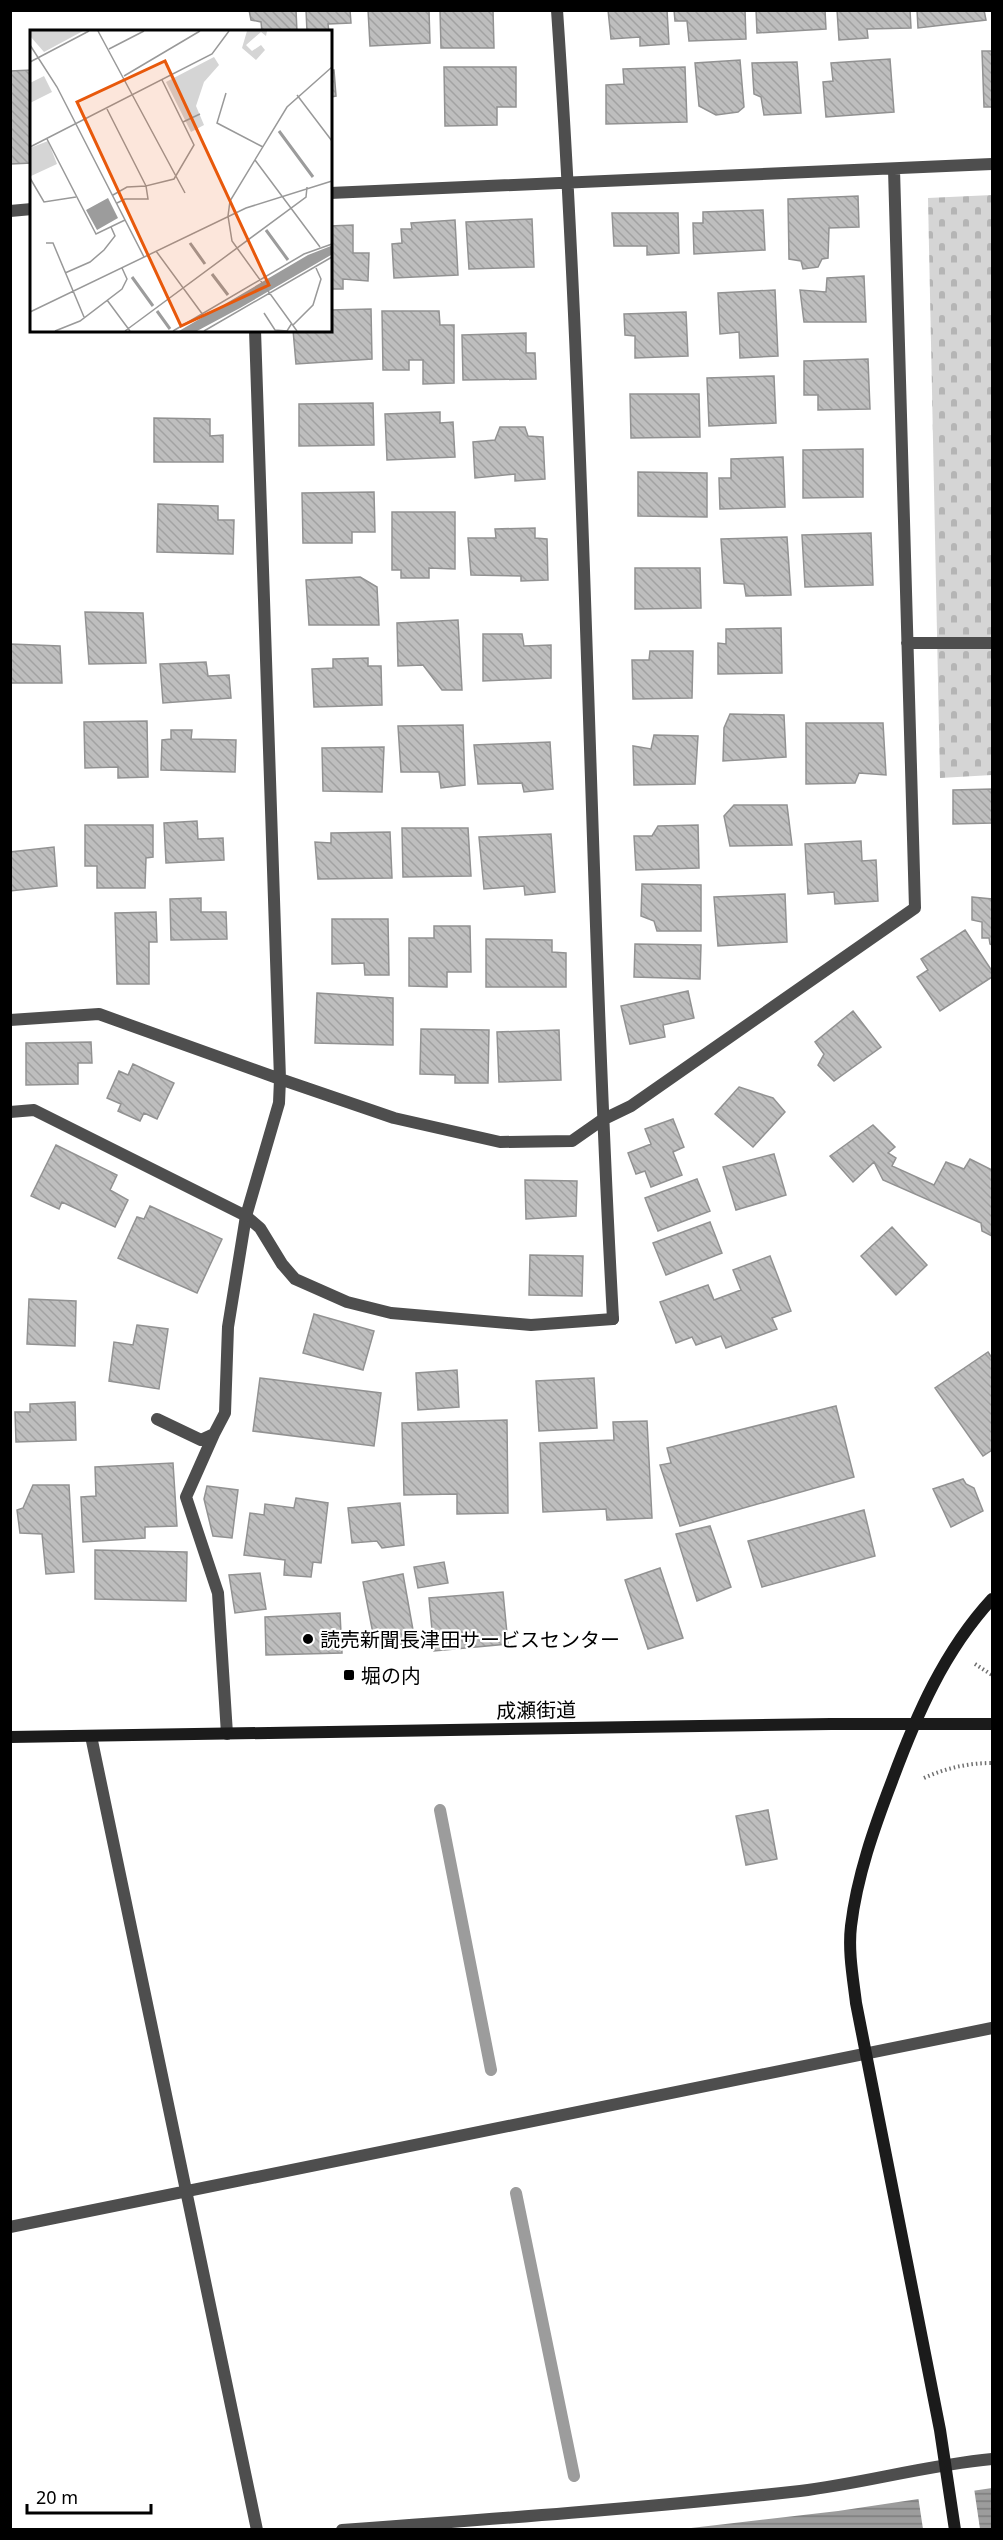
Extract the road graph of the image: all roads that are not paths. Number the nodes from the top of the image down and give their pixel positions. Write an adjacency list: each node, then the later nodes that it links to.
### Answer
1 (557, 10): 4 (street)
2 (993, 164): 3 (street)
3 (894, 169): 4 (street); 10 (street)
4 (569, 182): 5 (street); 14 (street)
5 (332, 193)
6 (30, 209): 7 (street)
7 (10, 211)
8 (255, 332): 12 (street)
9 (993, 643): 10 (street)
10 (907, 644): 14 (street)
11 (10, 1020): 12 (street)
12 (280, 1079): 14 (street); 15 (street)
13 (10, 1112): 15 (street)
14 (602, 1120): 15 (street)
15 (246, 1216): 17 (street)
16 (157, 1419): 17 (street)
17 (214, 1434): 21 (street)
18 (993, 1599): 19 (main road)
19 (914, 1723): 20 (main road, 成瀬街道); 21 (main road, 成瀬街道); 25 (main road)
20 (993, 1724)
21 (226, 1734): 22 (main road, 成瀬街道)
22 (91, 1736): 23 (main road, 成瀬街道); 26 (street)
23 (10, 1737)
24 (993, 2028): 25 (street)
25 (866, 2054): 26 (street); 29 (main road)
26 (186, 2190): 27 (street); 30 (street)
27 (10, 2228)
28 (993, 2458): 29 (street)
29 (947, 2468): 31 (street); 32 (main road)
30 (257, 2529)
31 (342, 2529)
32 (955, 2529)

